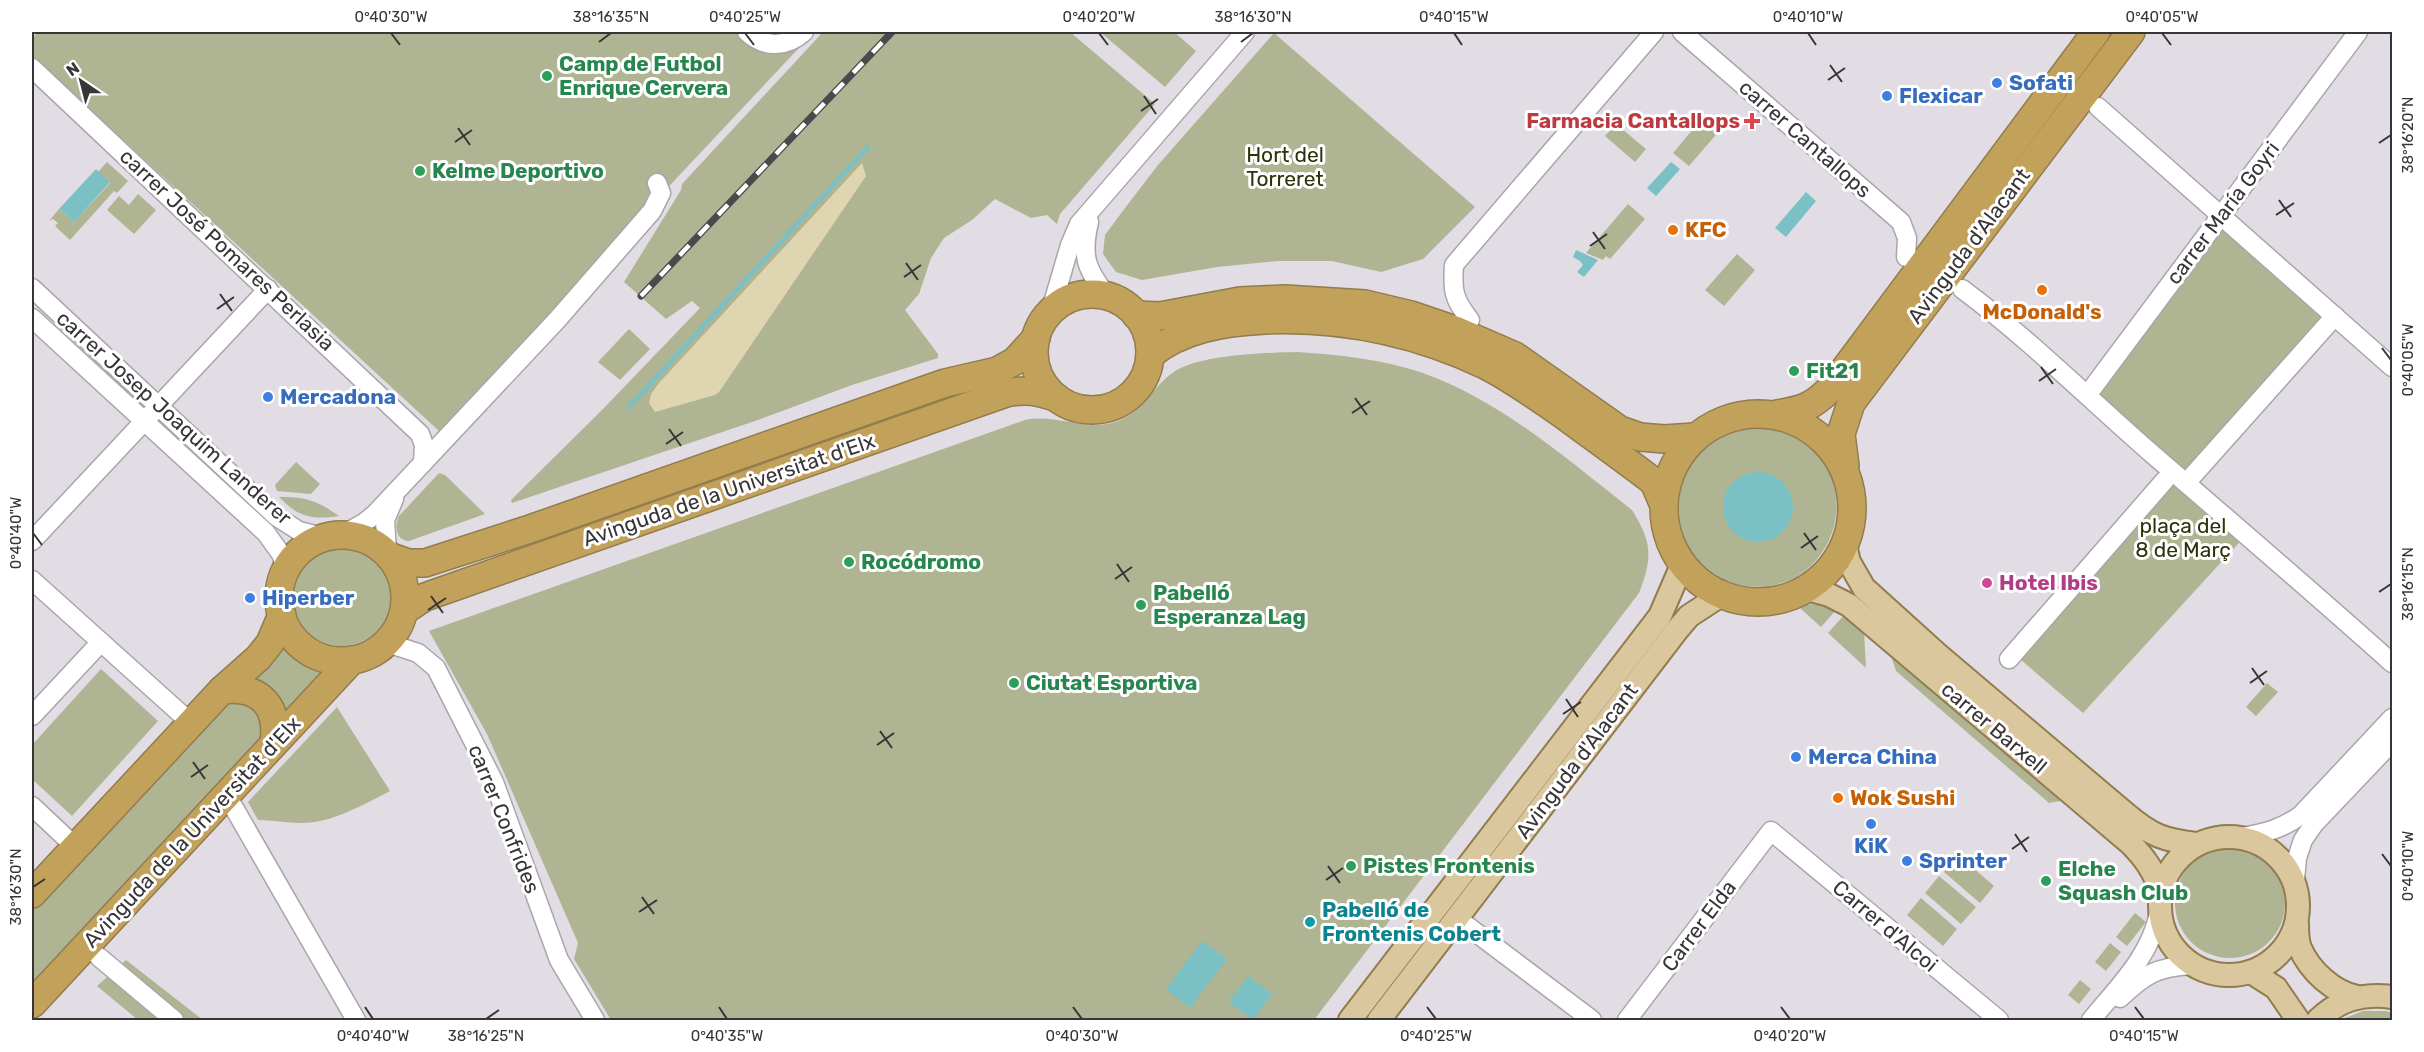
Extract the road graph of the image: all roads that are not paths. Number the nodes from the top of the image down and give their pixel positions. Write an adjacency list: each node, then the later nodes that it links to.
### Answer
1 (747, 32): 2 (street)
2 (804, 32)
3 (1245, 32): 12 (street)
4 (1654, 32): 23 (street)
5 (1682, 32): 14 (street, carrer Cantallops)
6 (2096, 32): 30 (highway, Avinguda d'Alacant)
7 (2131, 32): 36 (highway, Avinguda d'Alacant)
8 (2358, 32): 13 (street, carrer María Goyri)
9 (32, 68): 16 (street, carrer José Pomares Perlasia)
10 (2098, 107): 13 (street)
11 (657, 183): 34 (street)
12 (1092, 208): 18 (street); 19 (street)
13 (2221, 216): 21 (street); 27 (street, carrer María Goyri)
14 (1906, 257)
15 (32, 288): 29 (street, carrer Josep Joaquim Landerer)
16 (268, 289): 29 (street); 32 (street, carrer José Pomares Perlasia)
17 (1962, 289): 27 (street)
18 (1107, 296): 19 (highway); 20 (highway)
19 (1050, 313): 24 (highway)
20 (1136, 315): 25 (highway); 33 (highway)
21 (2335, 316): 26 (street); 38 (street)
22 (32, 318): 31 (street, carrer Josep Joaquim Landerer)
23 (1470, 320)
24 (1036, 338): 28 (highway); 43 (highway, Avinguda de la Universitat d'Elx)
25 (1150, 356): 28 (highway); 39 (highway)
26 (2392, 367)
27 (2088, 394): 38 (street)
28 (1057, 398): 49 (highway, Avinguda de la Universitat d'Elx)
29 (158, 406): 31 (street); 40 (street, carrer Josep Joaquim Landerer)
30 (1777, 414): 33 (highway); 36 (highway)
31 (145, 420): 41 (street); 45 (street, carrer Josep Joaquim Landerer)
32 (420, 434): 34 (street); 35 (street)
33 (1694, 437): 39 (highway)
34 (448, 439): 35 (street)
35 (418, 468): 40 (street); 43 (street)
36 (1846, 473): 42 (highway)
37 (2165, 480): 53 (street)
38 (2187, 482): 55 (street)
39 (1663, 503): 44 (highway)
40 (333, 536): 43 (highway); 45 (highway)
41 (32, 541)
42 (1845, 545): 47 (highway); 67 (main road, carrer Barxell)
43 (389, 555): 49 (highway)
44 (1682, 565): 48 (highway); 82 (main road, Avinguda d'Alacant)
45 (286, 568): 50 (highway)
46 (32, 580): 51 (street)
47 (1807, 589): 48 (highway); 70 (main road, carrer Barxell)
48 (1718, 597): 71 (main road, Avinguda d'Alacant)
49 (405, 610): 52 (highway)
50 (282, 615): 54 (highway); 56 (highway)
51 (101, 642): 57 (street); 59 (street)
52 (387, 643): 54 (highway); 81 (street, carrer Confrides)
53 (2009, 659)
54 (352, 660): 61 (highway, Avinguda de la Universitat d'Elx)
55 (2392, 663)
56 (222, 690): 59 (highway); 61 (highway)
57 (32, 716)
58 (2392, 718): 65 (street)
59 (191, 723): 69 (highway)
60 (2392, 742): 68 (street)
61 (274, 743): 62 (highway, Avinguda de la Universitat d'Elx)
62 (226, 794): 78 (highway, Avinguda de la Universitat d'Elx); 80 (street)
63 (32, 806): 66 (street)
64 (1770, 831): 85 (street, Carrer Elda); 86 (street, Carrer d'Alcoi)
65 (2242, 837): 67 (main road); 68 (main road)
66 (67, 839)
67 (2196, 844): 70 (main road)
68 (2295, 880): 72 (main road)
69 (32, 894)
70 (2160, 903): 74 (main road); 87 (street)
71 (1458, 919): 83 (main road, Avinguda d'Alacant); 84 (street)
72 (2297, 924): 75 (main road); 76 (main road)
73 (99, 957): 79 (street)
74 (2192, 965): 75 (main road); 88 (street)
75 (2251, 972): 89 (main road)
76 (2357, 997): 77 (main road); 90 (main road)
77 (2392, 997)
78 (32, 1004)
79 (174, 1020)
80 (356, 1020)
81 (595, 1020)
82 (1350, 1020)
83 (1379, 1020)
84 (1592, 1020)
85 (1627, 1020)
86 (1999, 1020)
87 (2091, 1020)
88 (2097, 1020)
89 (2298, 1020)
90 (2318, 1020)

